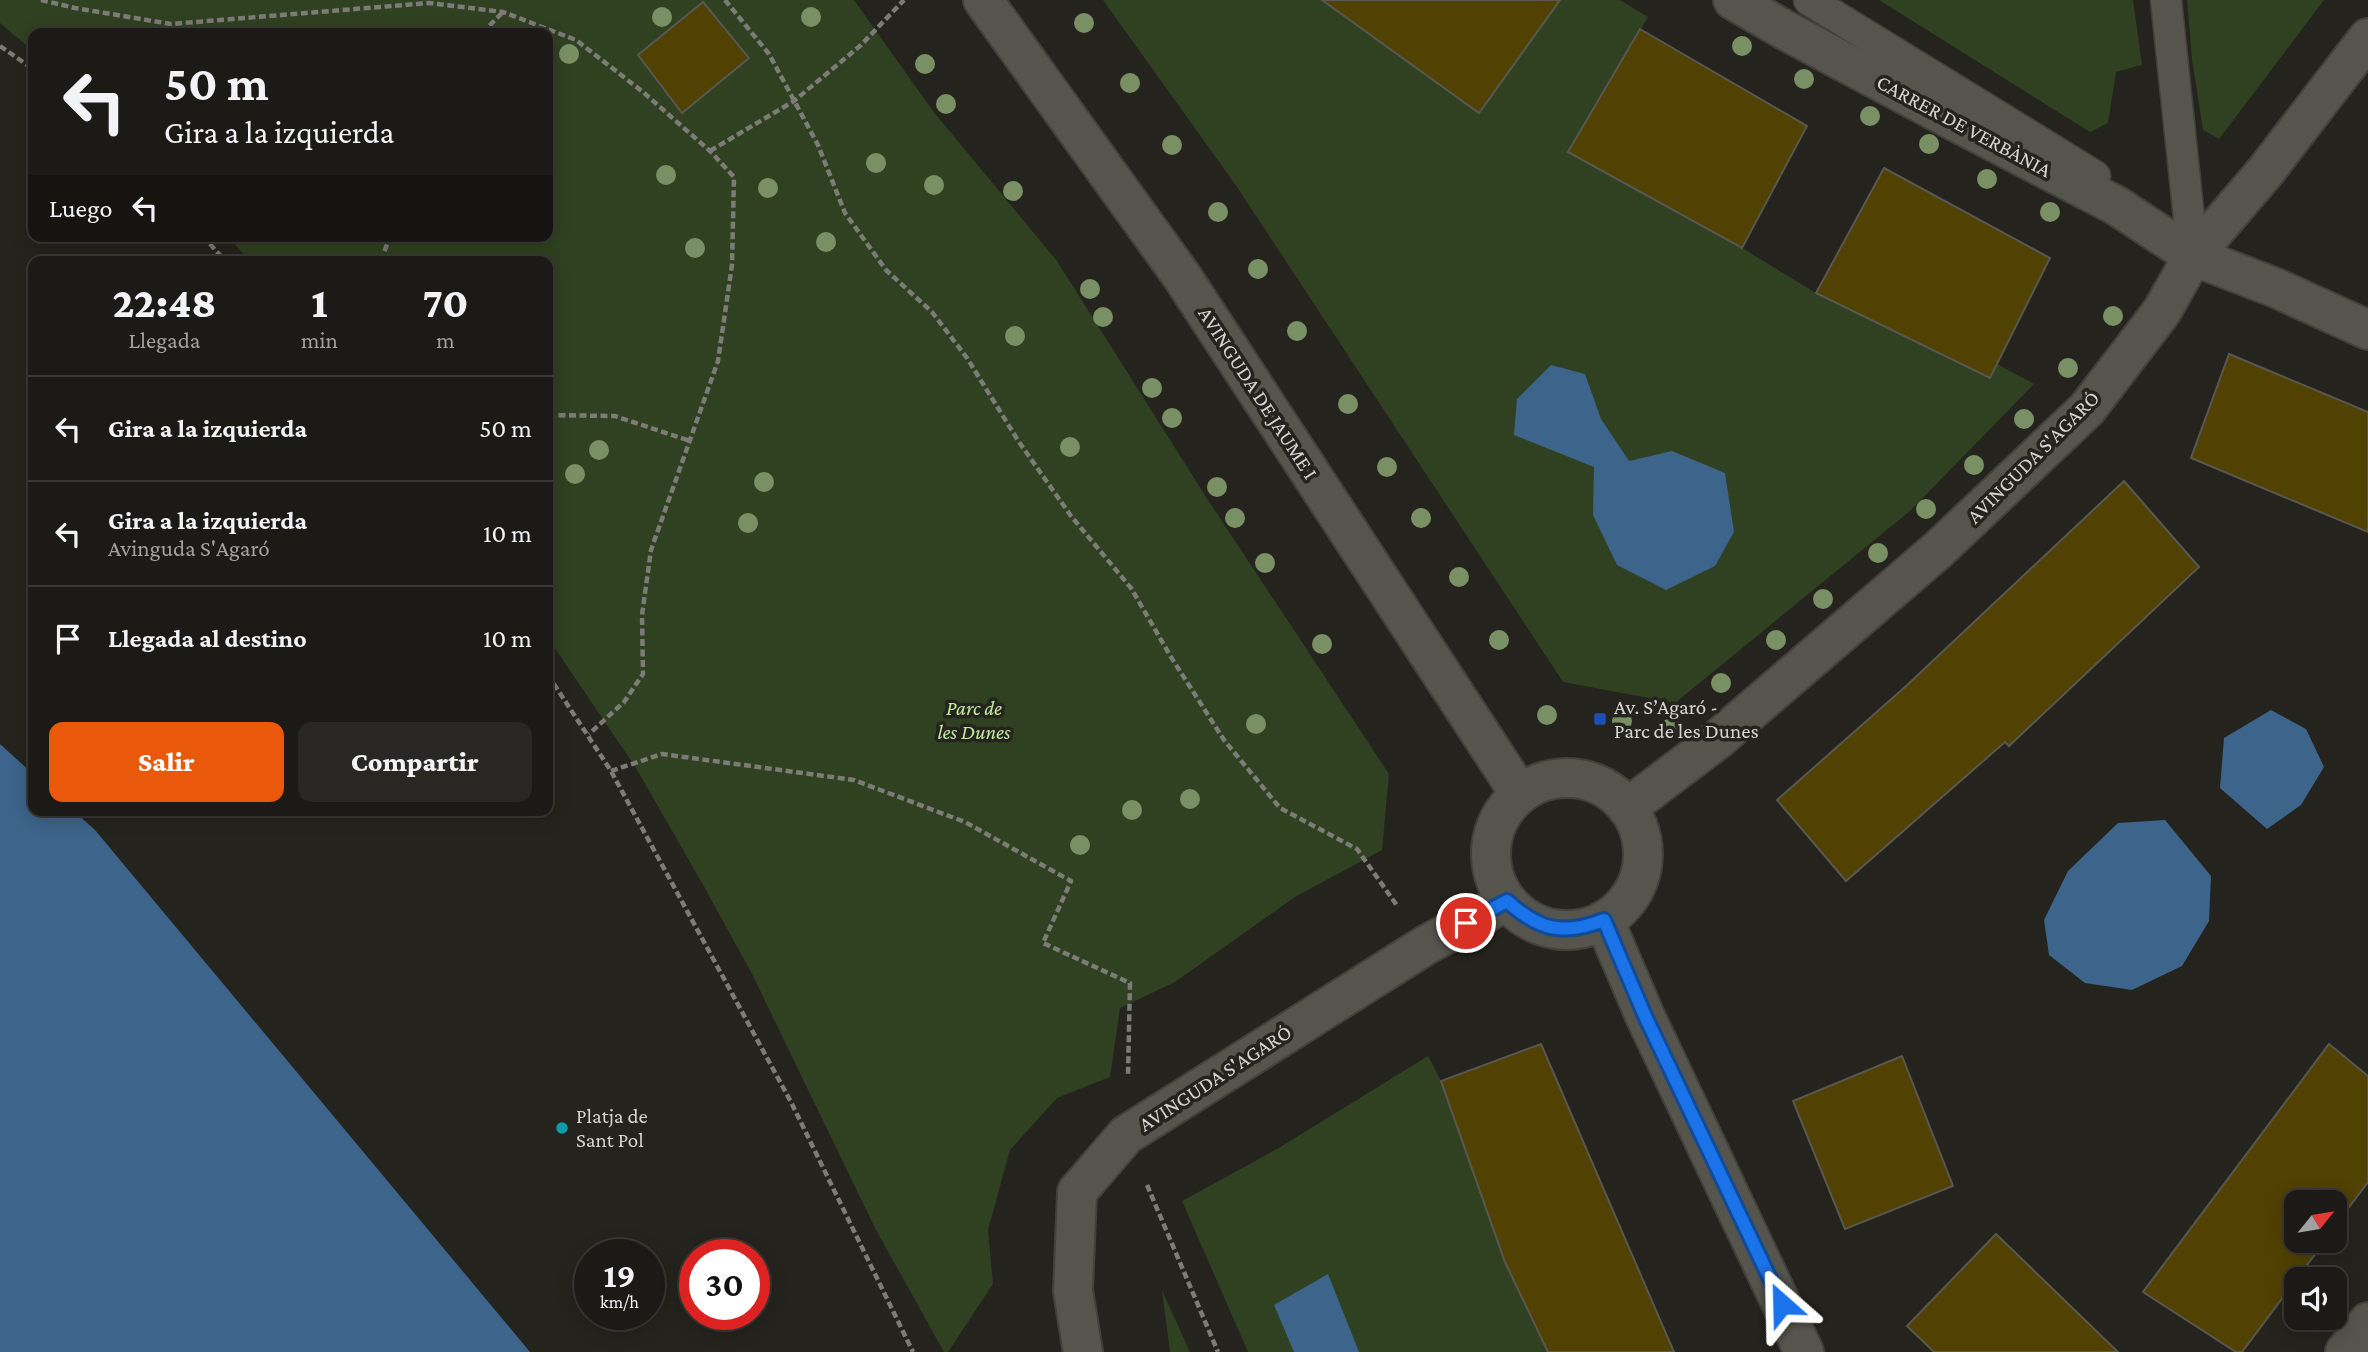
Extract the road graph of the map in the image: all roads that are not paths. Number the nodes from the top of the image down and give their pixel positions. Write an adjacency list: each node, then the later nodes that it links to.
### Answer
1 (983, 0): 8 (street, AVINGUDA DE JAUME I)
2 (1733, 0): 6 (street, CARRER DE VERBÀNIA)
3 (1809, 0): 6 (lane, CARRER DE VERBÀNIA)
4 (2166, 0): 6 (lane)
5 (2368, 38): 6 (street, AVINGUDA S'AGARÓ)
6 (2193, 256): 7 (street, CARRER DE VERBÀNIA); 9 (street, AVINGUDA S'AGARÓ)
7 (2368, 330)
8 (1520, 794): 9 (street); 10 (street)
9 (1627, 808): 11 (street)
10 (1507, 901): 11 (street); 13 (street, AVINGUDA S'AGARÓ)
11 (1604, 920): 14 (street)
12 (2368, 1322): 15 (street)
13 (1083, 1352)
14 (1804, 1352)
15 (2344, 1352)

